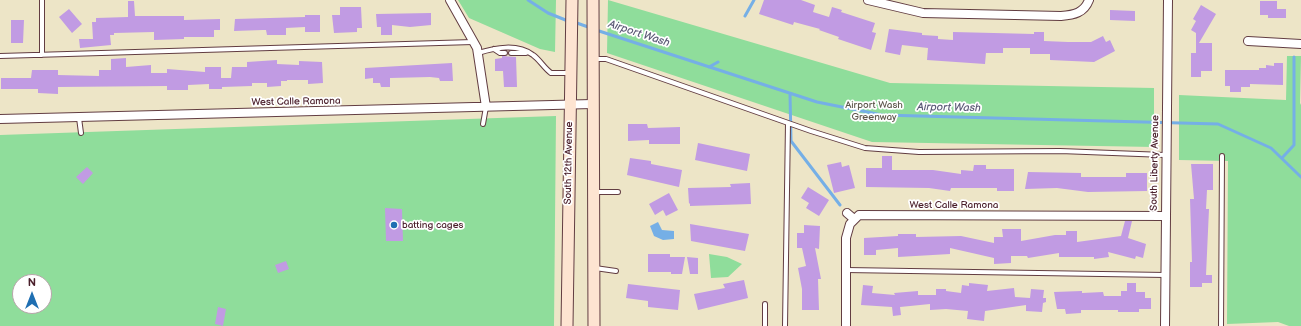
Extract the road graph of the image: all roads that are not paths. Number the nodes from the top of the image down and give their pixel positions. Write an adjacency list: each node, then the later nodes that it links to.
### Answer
1 (42, 0): 16 (lane)
2 (450, 0): 9 (street)
3 (572, 0): 19 (main road, South 12th Avenue)
4 (1089, 0): 6 (street)
5 (1168, 0): 28 (street, South Liberty Avenue)
6 (873, 1)
7 (593, 4): 18 (main road)
8 (1248, 41): 10 (street)
9 (474, 42): 15 (street); 16 (lane)
10 (1301, 44)
11 (494, 49): 12 (lane); 14 (lane); 15 (lane)
12 (505, 53)
13 (511, 53): 14 (lane)
14 (529, 53): 19 (lane)
15 (478, 54): 22 (street)
16 (42, 55): 17 (lane)
17 (0, 56)
18 (593, 59): 20 (main road); 25 (lane)
19 (571, 73): 21 (main road, South 12th Avenue)
20 (592, 104): 21 (street, West Calle Ramona); 30 (main road)
21 (570, 105): 22 (street, West Calle Ramona); 40 (main road, South 12th Avenue)
22 (486, 107): 23 (street, West Calle Ramona); 26 (lane)
23 (79, 118): 24 (street, West Calle Ramona); 27 (lane)
24 (0, 120)
25 (788, 123): 28 (lane); 43 (lane)
26 (483, 124)
27 (80, 133)
28 (1165, 151): 33 (street, South Liberty Avenue)
29 (1222, 156): 46 (lane)
30 (593, 192): 31 (lane); 35 (main road)
31 (618, 192)
32 (848, 213): 34 (street)
33 (1165, 216): 34 (street, West Calle Ramona); 38 (street, South Liberty Avenue)
34 (854, 219): 36 (street)
35 (594, 268): 37 (lane); 41 (main road)
36 (846, 270): 38 (lane); 44 (street)
37 (616, 271)
38 (1167, 275): 45 (street, South Liberty Avenue)
39 (765, 304): 42 (lane)
40 (567, 326)
41 (594, 326)
42 (764, 326)
43 (784, 326)
44 (846, 326)
45 (1165, 326)
46 (1221, 326)

